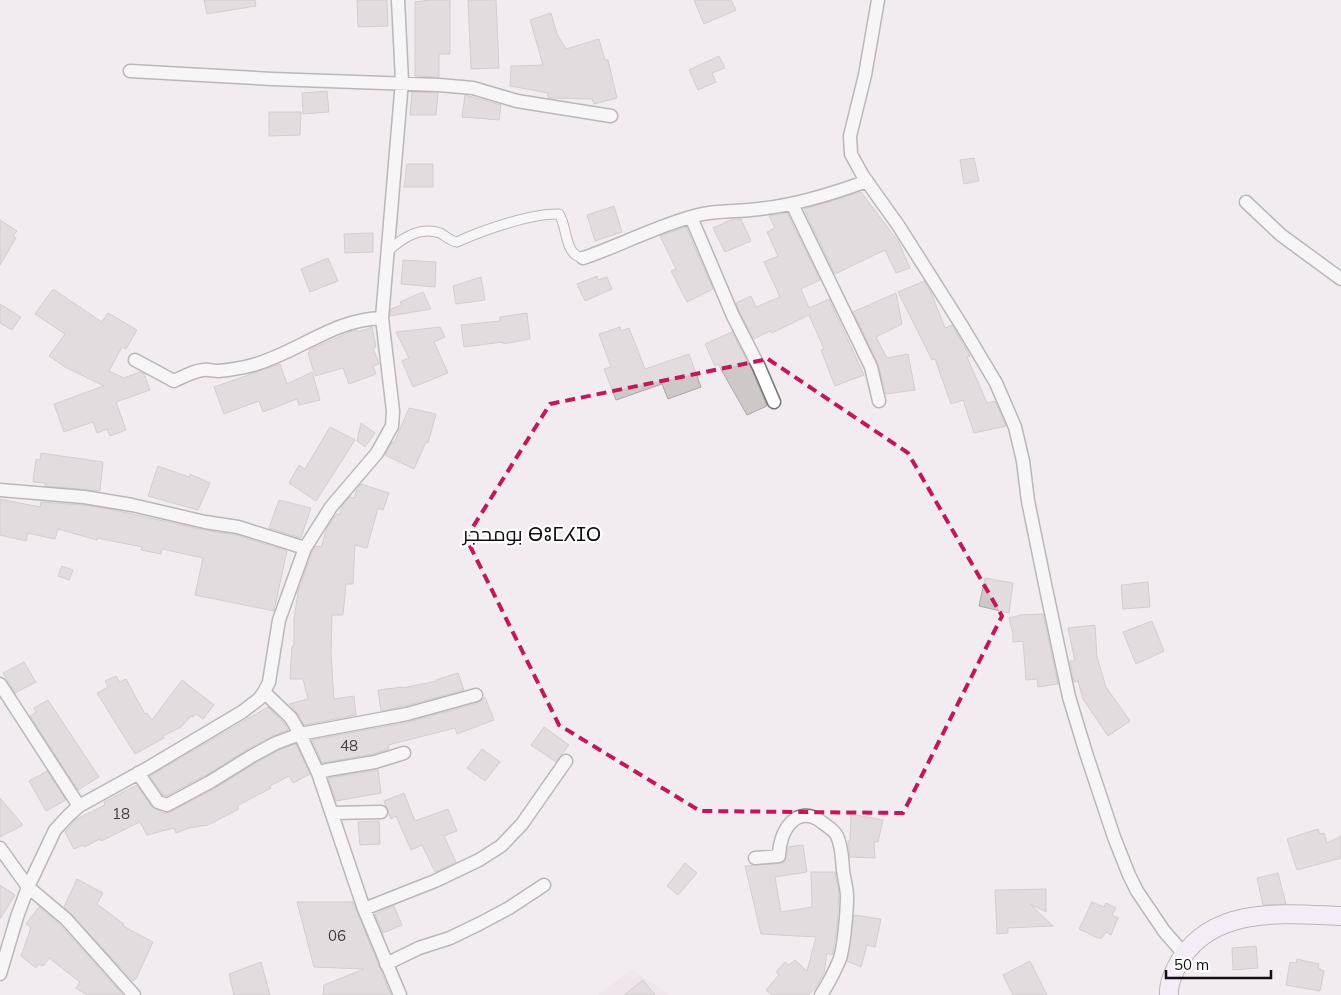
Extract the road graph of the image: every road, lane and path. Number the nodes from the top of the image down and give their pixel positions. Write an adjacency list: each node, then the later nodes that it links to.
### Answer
1 (398, 0): 4 (street)
2 (878, 0): 6 (street)
3 (130, 71): 4 (street)
4 (401, 85): 5 (street); 10 (street)
5 (611, 116)
6 (867, 181): 8 (street); 37 (street)
7 (1246, 202): 12 (street)
8 (792, 204): 9 (street); 15 (street)
9 (691, 218): 11 (street); 16 (street)
10 (387, 252): 11 (street); 13 (street)
11 (583, 258)
12 (1341, 279)
13 (382, 318): 14 (street); 18 (street)
14 (135, 360)
15 (879, 401)
16 (774, 402)
17 (0, 490): 18 (street)
18 (305, 548): 20 (street)
19 (0, 684): 27 (street)
20 (264, 692): 22 (street); 25 (street)
21 (476, 695): 22 (street)
22 (300, 734): 25 (street); 26 (street)
23 (404, 753): 26 (street)
24 (566, 761): 34 (street)
25 (138, 773): 27 (street)
26 (318, 773): 29 (street)
27 (79, 806): 33 (street)
28 (381, 812): 29 (street)
29 (332, 813): 34 (street)
30 (0, 848): 33 (street)
31 (754, 858): 42 (street)
32 (544, 885): 38 (street)
33 (28, 887): 36 (street); 40 (street)
34 (364, 909): 38 (street)
35 (1341, 916): 37 (main road)
36 (4, 944): 39 (street)
37 (1184, 954): 43 (main road)
38 (386, 964): 41 (street)
39 (0, 974)
40 (134, 995)
41 (400, 995)
42 (821, 995)
43 (1169, 995)

